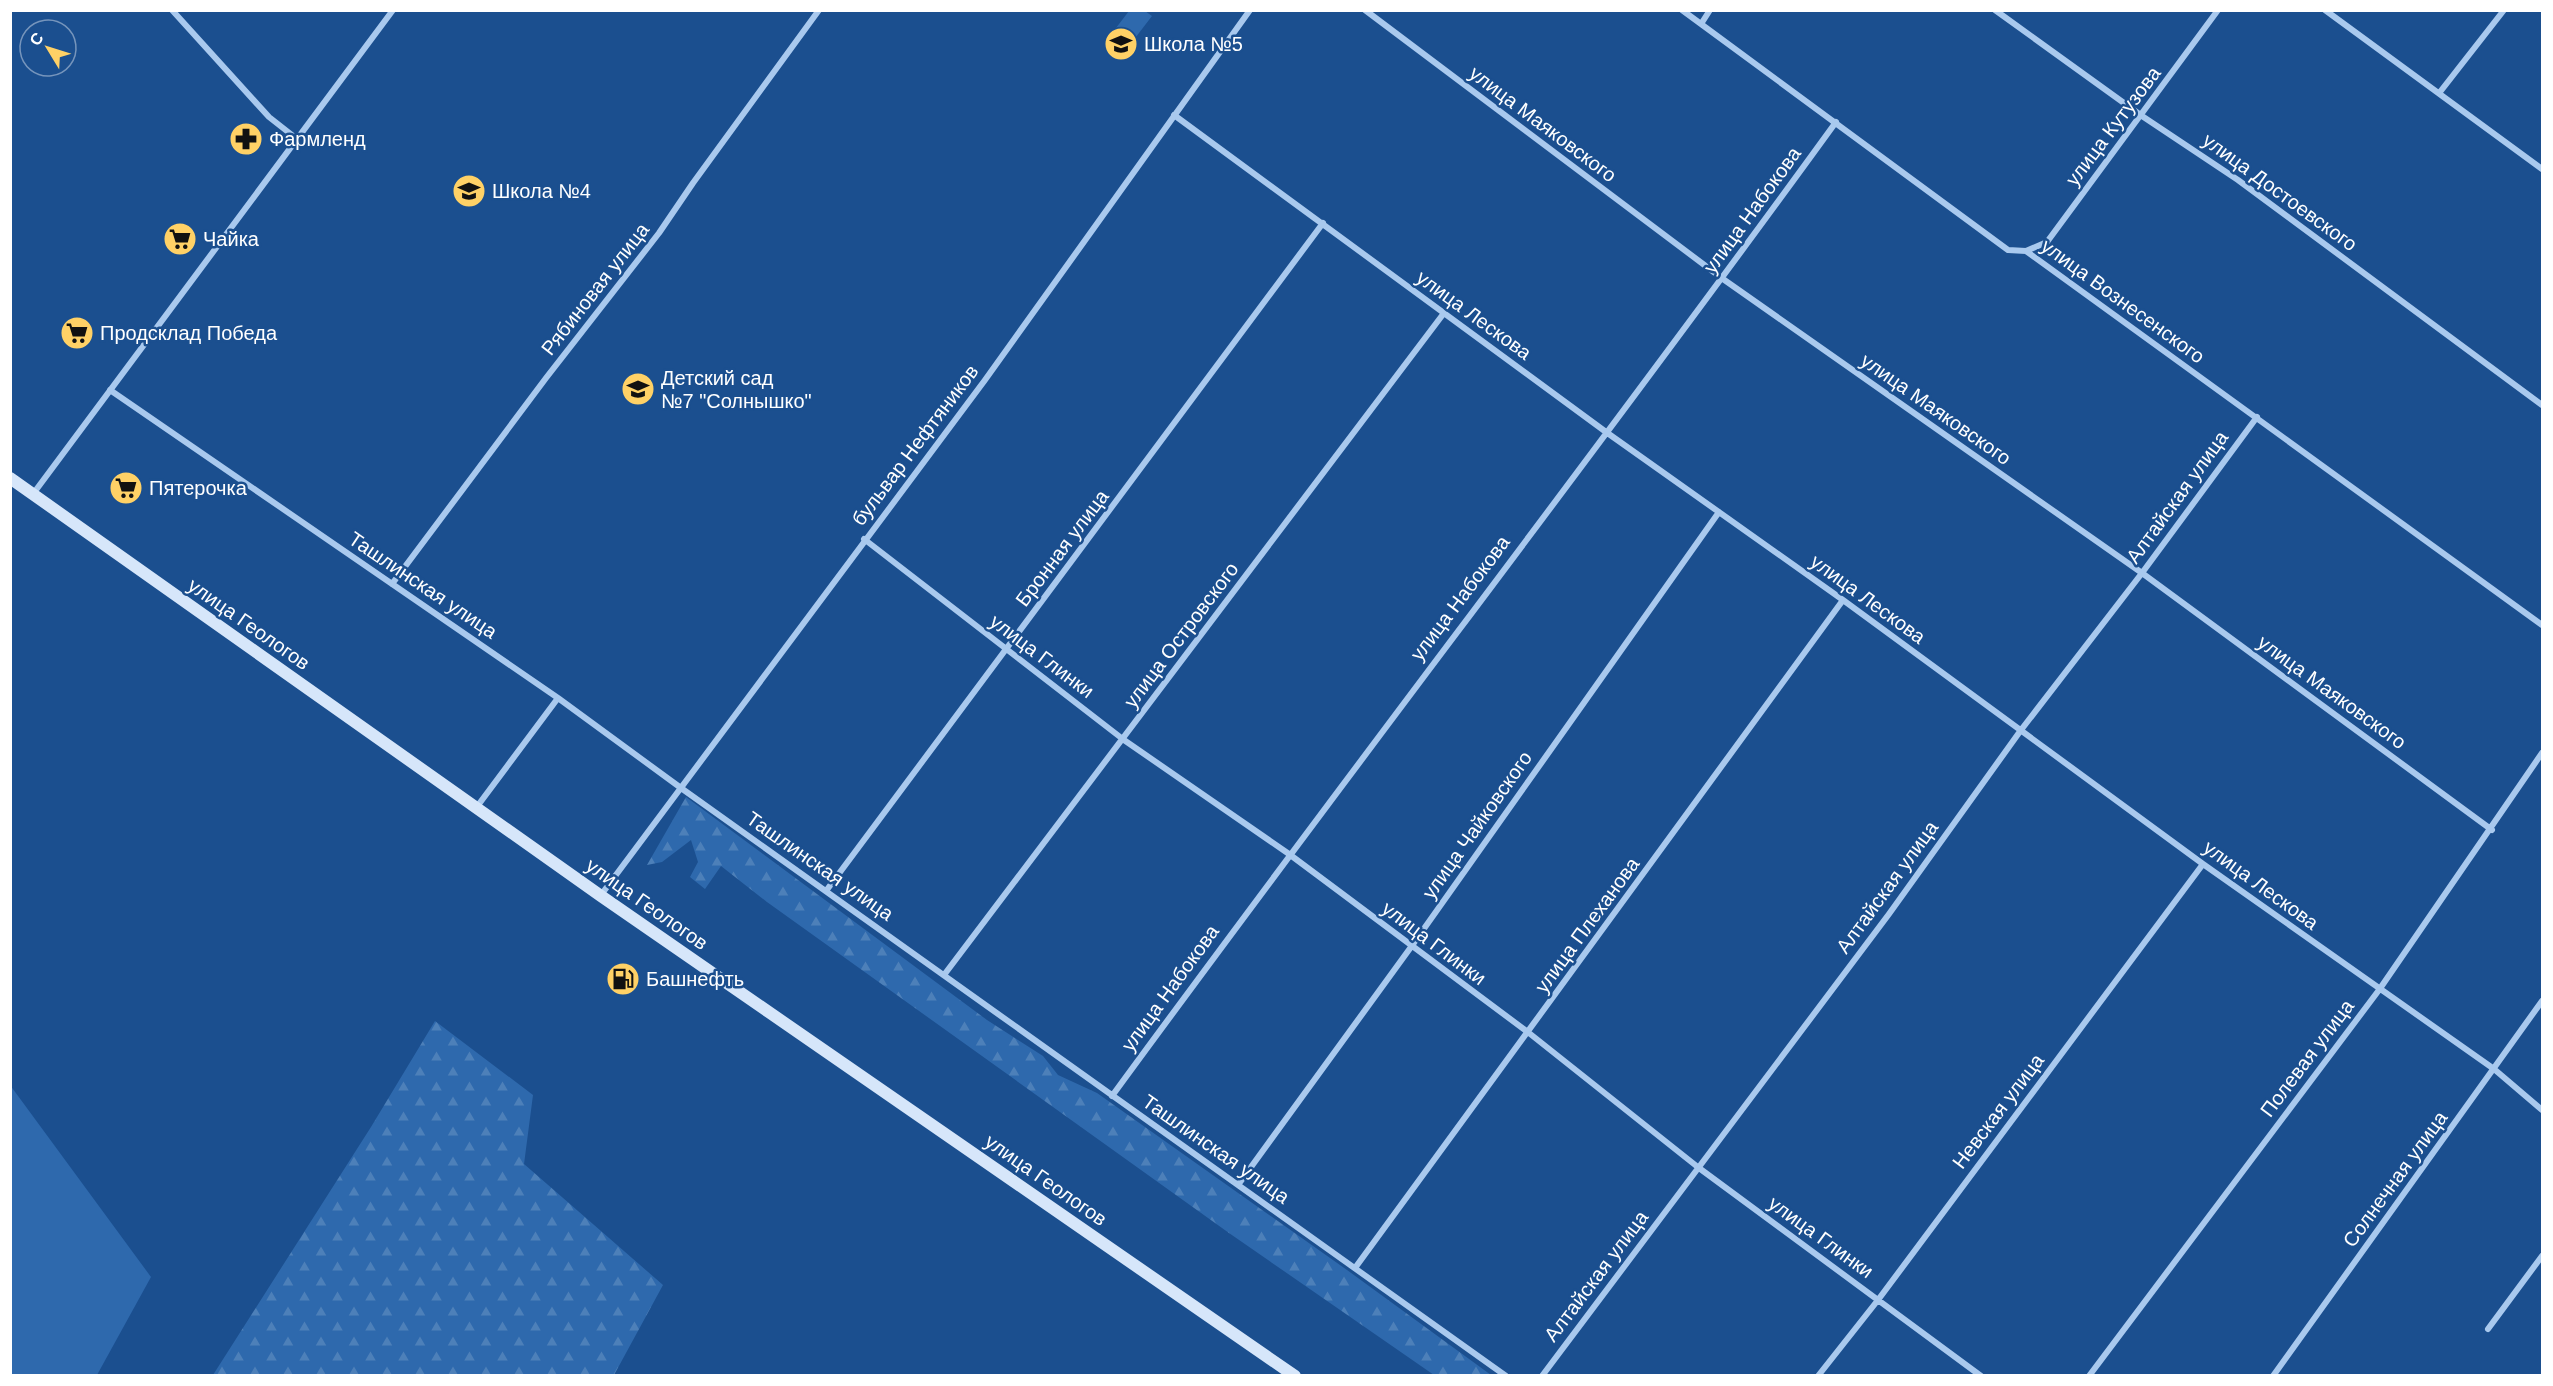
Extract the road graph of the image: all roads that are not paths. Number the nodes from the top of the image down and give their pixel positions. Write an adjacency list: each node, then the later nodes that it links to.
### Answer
1 (172, 10): 17 (street)
2 (393, 10): 17 (street)
3 (819, 10): 32 (street, Рябиновая улица)
4 (1250, 10): 14 (street, бульвар Нефтяников)
5 (1365, 10): 21 (street, улица Маяковского)
6 (1682, 10): 12 (street, улица Вознесенского)
7 (1710, 10): 12 (street)
8 (1995, 10): 15 (street, улица Достоевского)
9 (2218, 10): 15 (street, улица Кутузова)
10 (2325, 10): 13 (street)
11 (2504, 10): 13 (street)
12 (1701, 24): 16 (street, улица Вознесенского)
13 (2440, 92): 18 (street)
14 (1174, 115): 19 (street, улица Лескова); 30 (street, бульвар Нефтяников)
15 (2142, 116): 20 (street, улица Кутузова); 24 (street, улица Достоевского)
16 (1836, 122): 20 (street, улица Вознесенского); 21 (street, улица Набокова)
17 (297, 139): 23 (street)
18 (2542, 169)
19 (1323, 223): 22 (street, улица Лескова); 35 (street, Бронная улица)
20 (2026, 251): 25 (street, улица Вознесенского)
21 (1723, 279): 26 (street, улица Набокова); 31 (street, улица Маяковского)
22 (1443, 313): 26 (street, улица Лескова); 38 (street, улица Островского)
23 (111, 390): 28 (street); 32 (street, Ташлинская улица)
24 (2542, 405)
25 (2257, 417): 31 (street, Алтайская улица); 34 (street, улица Вознесенского)
26 (1606, 432): 29 (street, улица Лескова); 43 (street, улица Набокова)
27 (10, 478): 28 (main road, улица Геологов)
28 (33, 494): 41 (main road, улица Геологов)
29 (1719, 512): 33 (street, улица Лескова); 47 (street, улица Чайковского)
30 (864, 539): 35 (street, улица Глинки); 40 (street, бульвар Нефтяников)
31 (2142, 573): 37 (street, Алтайская улица); 42 (street, улица Маяковского)
32 (392, 584): 36 (street, Ташлинская улица)
33 (1843, 600): 37 (street, улица Лескова); 51 (street, улица Плеханова)
34 (2542, 625)
35 (1006, 650): 38 (street, улица Глинки); 45 (street, Бронная улица)
36 (558, 698): 40 (street, Ташлинская улица); 41 (street)
37 (2021, 730): 44 (street, улица Лескова); 55 (street, Алтайская улица)
38 (1124, 740): 43 (street, улица Глинки); 48 (street, улица Островского)
39 (2542, 753): 42 (street, Полевая улица)
40 (681, 788): 45 (street, Ташлинская улица); 46 (street, бульвар Нефтяников)
41 (476, 809): 46 (main road, улица Геологов)
42 (2492, 830): 49 (street, Полевая улица)
43 (1289, 854): 47 (street, улица Глинки); 53 (street, улица Набокова)
44 (2203, 864): 49 (street, улица Лескова); 59 (street, Невская улица)
45 (826, 891): 48 (street, Ташлинская улица)
46 (601, 896): 61 (main road, улица Геологов)
47 (1411, 947): 51 (street, улица Глинки); 56 (street, улица Чайковского)
48 (944, 975): 53 (street, Ташлинская улица)
49 (2379, 990): 52 (street, улица Лескова); 66 (street, Полевая улица)
50 (2542, 1001): 52 (street, Солнечная улица)
51 (1529, 1033): 55 (street, улица Глинки); 58 (street, улица Плеханова)
52 (2494, 1069): 54 (street, улица Лескова); 67 (street, Солнечная улица)
53 (1112, 1096): 56 (street, Ташлинская улица)
54 (2542, 1110)
55 (1699, 1168): 59 (street, улица Глинки); 63 (street, Алтайская улица)
56 (1238, 1185): 58 (street, Ташлинская улица)
57 (2542, 1256): 60 (street)
58 (1355, 1268): 62 (street, Ташлинская улица)
59 (1878, 1300): 64 (street, Невская улица); 65 (street, улица Глинки)
60 (2488, 1329)
61 (1295, 1376)
62 (1506, 1376)
63 (1542, 1376)
64 (1818, 1376)
65 (1982, 1376)
66 (2089, 1376)
67 (2273, 1376)

